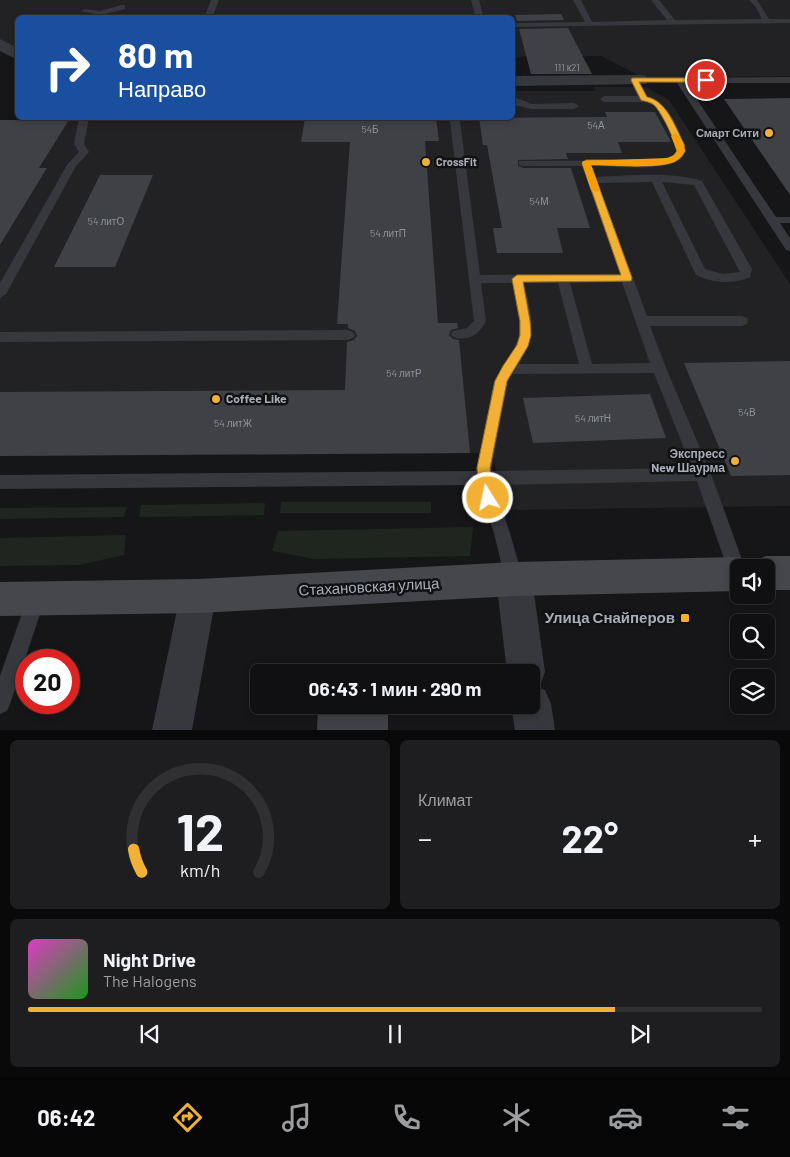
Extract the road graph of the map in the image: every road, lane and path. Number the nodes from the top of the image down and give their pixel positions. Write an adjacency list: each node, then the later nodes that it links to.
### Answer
1 (111, 0): 8 (lane)
2 (130, 0): 8 (lane)
3 (216, 0): 11 (lane)
4 (475, 0): 12 (lane)
5 (577, 0): 17 (lane)
6 (655, 0): 15 (lane)
7 (753, 0): 14 (lane)
8 (124, 8): 9 (lane); 10 (lane)
9 (84, 11)
10 (120, 15)
11 (209, 15)
12 (479, 15)
13 (790, 21): 14 (lane)
14 (767, 22): 15 (lane)
15 (674, 24): 17 (lane)
16 (515, 25): 17 (lane)
17 (590, 25)
18 (0, 44): 19 (street)
19 (15, 53)
20 (515, 80): 21 (street)
21 (637, 80): 22 (lane); 25 (lane)
22 (680, 80): 23 (lane); 34 (lane)
23 (790, 80)
24 (604, 99): 25 (lane)
25 (644, 99): 31 (lane)
26 (515, 102): 27 (lane)
27 (574, 106)
28 (84, 120): 41 (lane)
29 (455, 121): 39 (lane)
30 (523, 163): 31 (lane)
31 (586, 163): 32 (lane)
32 (592, 180): 33 (lane); 38 (lane)
33 (656, 180): 33 (lane)
34 (773, 220): 35 (lane); 36 (lane)
35 (790, 220)
36 (790, 247)
37 (563, 278): 38 (lane); 40 (lane); 47 (lane)
38 (627, 278): 42 (lane)
39 (475, 279): 40 (lane); 44 (lane)
40 (517, 279): 49 (lane)
41 (0, 294)
42 (642, 321): 43 (lane); 48 (lane)
43 (742, 321)
44 (458, 334)
45 (348, 335): 46 (lane)
46 (0, 337)
47 (587, 368): 48 (lane); 49 (lane)
48 (659, 368): 50 (lane)
49 (507, 369): 51 (lane)
50 (703, 474): 51 (lane); 53 (lane)
51 (484, 478): 52 (lane); 57 (lane)
52 (0, 482)
53 (741, 559)
54 (775, 573): 55 (main road, Стахановская улица)
55 (790, 573)
56 (730, 574): 57 (main road, Стахановская улица)
57 (514, 579): 58 (main road, Стахановская улица); 61 (street)
58 (198, 596): 59 (main road, Стахановская улица); 64 (street)
59 (36, 598): 60 (main road, Стахановская улица); 62 (lane)
60 (0, 599)
61 (525, 664)
62 (0, 704)
63 (533, 714): 65 (street)
64 (172, 730)
65 (535, 730)

